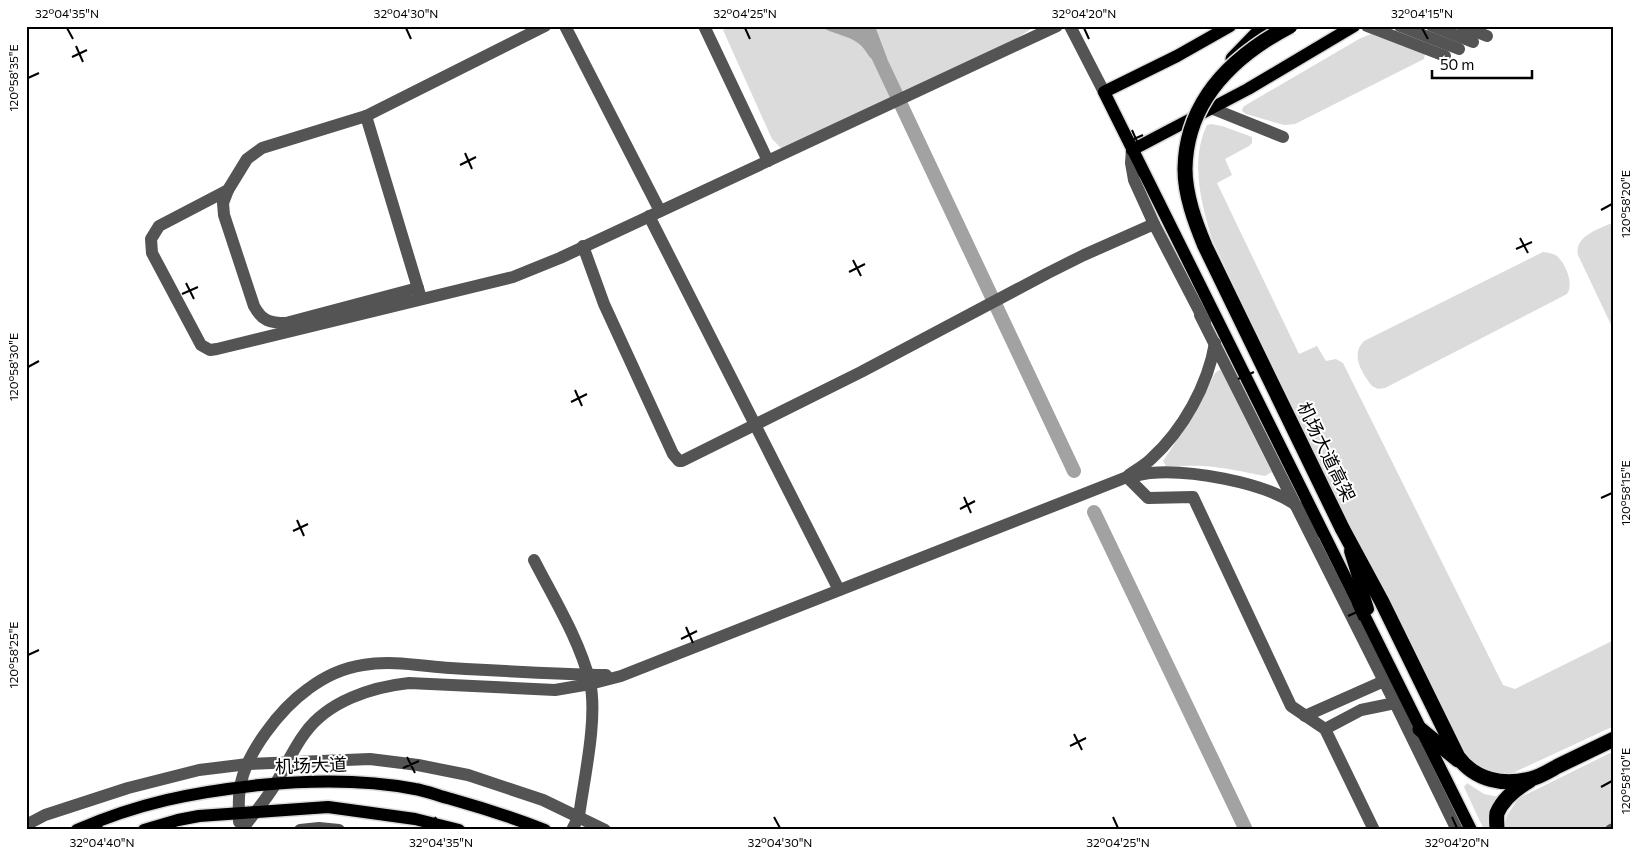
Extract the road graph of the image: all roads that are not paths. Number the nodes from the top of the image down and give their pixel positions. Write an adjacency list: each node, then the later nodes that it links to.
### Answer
1 (545, 26): 21 (street)
2 (565, 26): 26 (street)
3 (704, 26): 24 (street)
4 (1057, 26): 24 (street)
5 (1070, 26): 19 (street)
6 (1230, 26): 19 (main road)
7 (1265, 26): 18 (highway, bridge)
8 (1290, 26): 18 (highway, 机场大道高架, bridge)
9 (1354, 26): 20 (main road)
10 (1367, 26): 17 (street)
11 (1400, 26): 16 (street)
12 (1432, 26): 15 (street)
13 (1462, 26): 14 (street)
14 (1487, 36)
15 (1473, 42)
16 (1459, 49)
17 (1445, 56)
18 (1216, 82): 36 (highway, 机场大道高架, bridge)
19 (1104, 92): 23 (main road)
20 (1211, 108): 22 (street); 23 (main road)
21 (366, 116): 25 (street); 29 (street)
22 (1283, 136)
23 (1132, 150): 27 (street); 30 (main road)
24 (768, 161): 26 (street)
25 (228, 190): 29 (street); 29 (street)
26 (655, 214): 28 (street); 33 (street)
27 (1154, 224): 31 (street); 33 (street)
28 (583, 246): 29 (street); 33 (street)
29 (420, 294)
30 (1210, 305): 31 (street); 32 (main road)
31 (1216, 342): 32 (street); 34 (street); 35 (street)
32 (1235, 357): 37 (main road)
33 (755, 424): 39 (street)
34 (1127, 477): 35 (street); 39 (street); 44 (street)
35 (1297, 507): 37 (street); 42 (street)
36 (1342, 528): 40 (main road); 50 (highway, 机场大道高架)
37 (1328, 543): 40 (main road)
38 (534, 560): 41 (street)
39 (839, 590): 41 (street)
40 (1381, 650): 46 (main road)
41 (589, 679): 48 (street); 49 (street); 55 (street)
42 (1384, 681): 43 (street); 44 (street)
43 (1395, 703): 45 (street); 67 (street)
44 (1305, 716): 45 (street)
45 (1324, 729): 66 (street)
46 (1420, 729): 50 (highway); 68 (main road)
47 (1614, 739): 51 (highway, 机场大道高架)
48 (286, 762): 49 (street); 52 (street); 55 (street)
49 (248, 764): 53 (street); 56 (street)
50 (1465, 766): 51 (highway, 机场大道高架)
51 (1535, 778): 69 (highway)
52 (276, 784): 53 (main road, 机场大道); 54 (street); 63 (main road, 机场大道)
53 (240, 787): 54 (street); 57 (main road, 机场大道)
54 (248, 811): 58 (main road); 59 (street); 62 (main road)
55 (579, 816): 64 (street); 65 (street)
56 (26, 825)
57 (77, 830)
58 (144, 830)
59 (240, 830)
60 (300, 830): 61 (street)
61 (339, 830)
62 (459, 830)
63 (545, 830)
64 (572, 830)
65 (605, 830)
66 (1374, 830)
67 (1457, 830)
68 (1471, 830)
69 (1497, 830)

